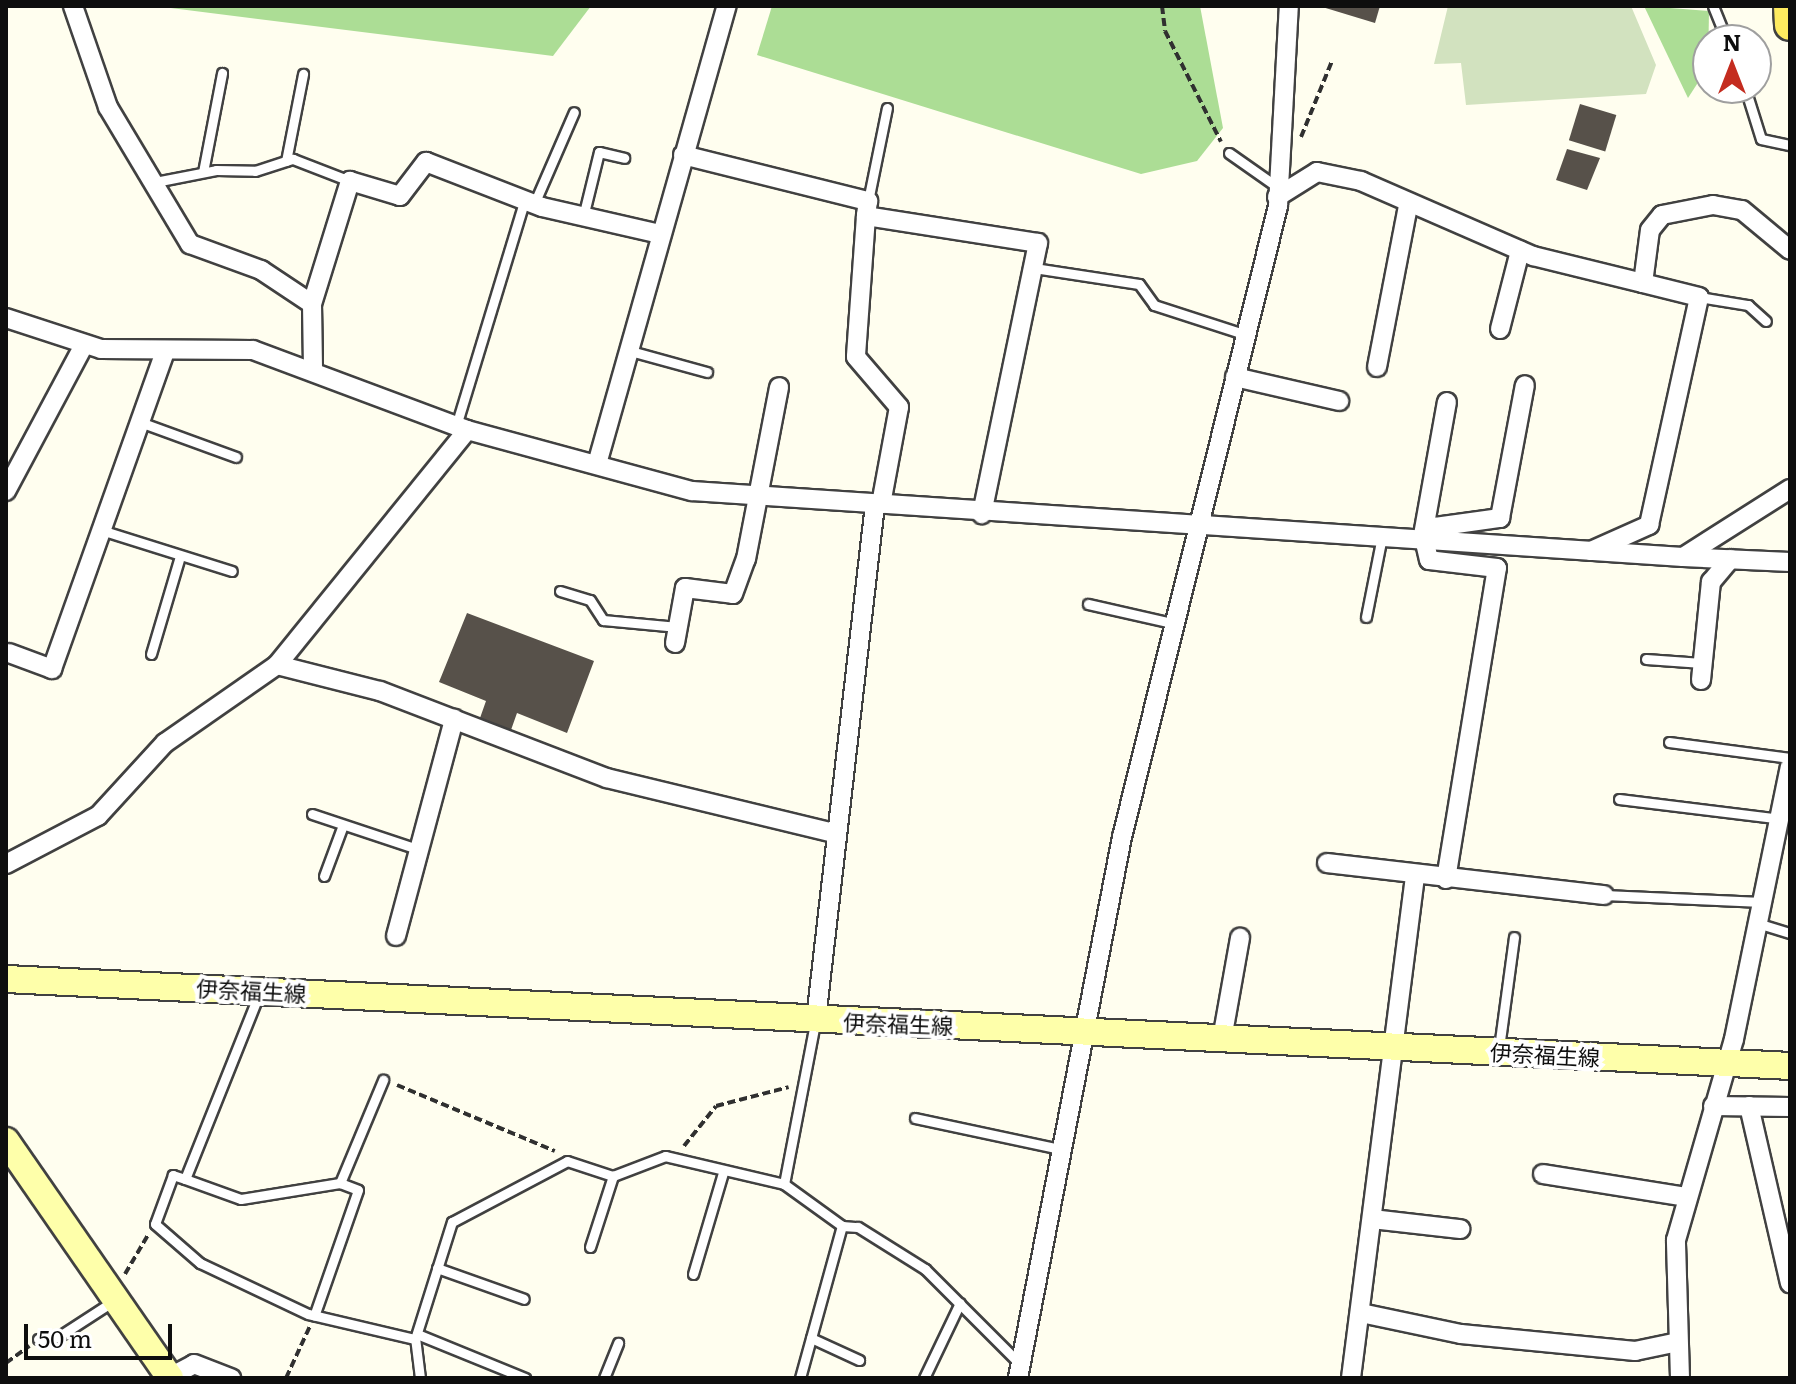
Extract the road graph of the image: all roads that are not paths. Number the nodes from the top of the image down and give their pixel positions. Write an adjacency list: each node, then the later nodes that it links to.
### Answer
1 (73, 6): 18 (street)
2 (727, 6): 13 (street)
3 (1289, 6): 19 (street)
4 (1789, 6): 5 (main road)
5 (1790, 25)
6 (222, 73): 16 (lane)
7 (303, 74): 15 (lane)
8 (1750, 104): 11 (lane)
9 (887, 108): 22 (lane)
10 (574, 112): 20 (lane)
11 (1790, 145)
12 (1229, 153): 19 (lane)
13 (683, 155): 22 (street); 24 (street)
14 (624, 158): 23 (lane)
15 (286, 161): 16 (lane); 17 (lane)
16 (203, 172): 18 (lane)
17 (350, 181): 20 (street); 30 (street)
18 (155, 182): 30 (street)
19 (1277, 192): 21 (street); 34 (street)
20 (530, 201): 23 (street); 47 (lane)
21 (1408, 206): 26 (street); 38 (street)
22 (867, 208): 27 (street); 53 (street)
23 (583, 217): 24 (street)
24 (660, 234): 36 (street)
25 (1790, 250): 28 (street)
26 (1520, 251): 28 (street); 33 (street)
27 (1034, 268): 34 (lane); 54 (street)
28 (1643, 283): 29 (street)
29 (1699, 297): 32 (lane); 59 (street)
30 (312, 304): 39 (street)
31 (6, 318): 35 (street)
32 (1766, 321)
33 (1500, 329)
34 (1244, 334): 41 (street)
35 (84, 345): 37 (street); 51 (street)
36 (627, 350): 40 (lane); 49 (street)
37 (165, 351): 39 (street); 46 (street)
38 (1377, 367)
39 (313, 371): 47 (street)
40 (707, 372)
41 (1235, 377): 44 (street); 56 (street)
42 (1525, 385): 58 (street)
43 (779, 387): 52 (street)
44 (1339, 401)
45 (1447, 402): 58 (street)
46 (140, 422): 48 (lane); 55 (street)
47 (462, 428): 49 (street); 73 (street)
48 (236, 457)
49 (597, 464): 52 (street)
50 (1790, 489): 61 (street)
51 (6, 491)
52 (758, 496): 53 (street); 69 (street)
53 (878, 504): 54 (street); 83 (street)
54 (982, 514): 56 (street)
55 (98, 528): 60 (lane); 70 (street)
56 (1197, 529): 57 (street); 68 (street)
57 (1381, 541): 58 (street); 67 (lane)
58 (1425, 543): 59 (street); 89 (street)
59 (1587, 553): 61 (street)
60 (180, 556): 64 (lane); 71 (lane)
61 (1683, 557): 62 (street)
62 (1730, 559): 63 (street); 74 (street)
63 (1790, 562)
64 (232, 571)
65 (560, 591): 69 (lane)
66 (1088, 604): 68 (lane)
67 (1366, 617)
68 (1180, 624): 100 (street)
69 (676, 635)
70 (8, 652)
71 (151, 654)
72 (1646, 659): 74 (lane)
73 (277, 665): 75 (street); 86 (street)
74 (1702, 671)
75 (454, 719): 83 (street); 84 (street)
76 (1669, 742): 77 (lane)
77 (1790, 758)
78 (1790, 767): 81 (street)
79 (1619, 799): 81 (lane)
80 (312, 814): 82 (lane)
81 (1784, 819): 91 (street)
82 (343, 825): 84 (lane); 87 (lane)
83 (834, 833): 99 (street)
84 (417, 849): 94 (street)
85 (1327, 863): 88 (street)
86 (6, 864)
87 (324, 876)
88 (1415, 876): 89 (street); 102 (street)
89 (1446, 879): 90 (street)
90 (1604, 895): 91 (lane)
91 (1762, 902): 92 (street)
92 (1757, 923): 93 (lane); 104 (street)
93 (1790, 933)
94 (396, 936)
95 (1514, 937): 103 (lane)
96 (1240, 938): 101 (street)
97 (6, 979): 98 (main road, 伊奈福生線)
98 (260, 990): 99 (main road, 伊奈福生線); 116 (lane)
99 (816, 1019): 100 (main road, 伊奈福生線); 118 (lane)
100 (1082, 1030): 101 (main road, 伊奈福生線); 111 (street)
101 (1222, 1039): 102 (main road, 伊奈福生線)
102 (1390, 1047): 103 (main road, 伊奈福生線); 120 (street)
103 (1499, 1052): 104 (main road, 伊奈福生線)
104 (1727, 1064): 105 (main road, 伊奈福生線); 107 (street)
105 (1790, 1066)
106 (383, 1080): 117 (lane)
107 (1713, 1106): 108 (street); 119 (street)
108 (1749, 1106): 109 (street); 126 (street)
109 (1790, 1107)
110 (915, 1118): 111 (lane)
111 (1060, 1149): 138 (street)
112 (11, 1159): 127 (main road)
113 (723, 1173): 115 (lane); 118 (lane); 125 (lane)
114 (1543, 1174): 119 (street)
115 (613, 1176): 123 (lane); 124 (lane)
116 (185, 1179): 117 (lane); 131 (lane)
117 (340, 1183): 131 (lane)
118 (784, 1184): 121 (lane)
119 (1686, 1197): 135 (street)
120 (1372, 1219): 122 (street); 130 (street)
121 (842, 1226): 129 (lane); 133 (lane)
122 (1460, 1229)
123 (590, 1247)
124 (437, 1268): 128 (lane); 132 (lane)
125 (693, 1274)
126 (1790, 1283)
127 (116, 1299): 134 (lane); 139 (main road)
128 (524, 1299)
129 (960, 1303): 138 (lane); 145 (lane)
130 (1361, 1313): 135 (street); 146 (street)
131 (314, 1316): 132 (lane)
132 (416, 1337): 141 (lane); 142 (lane)
133 (811, 1338): 137 (lane); 144 (lane)
134 (38, 1339)
135 (1678, 1342): 147 (street)
136 (618, 1343): 143 (lane)
137 (859, 1360)
138 (1019, 1371)
139 (170, 1378): 140 (street)
140 (231, 1378)
141 (420, 1378)
142 (525, 1378)
143 (604, 1378)
144 (800, 1378)
145 (924, 1378)
146 (1351, 1378)
147 (1680, 1378)

